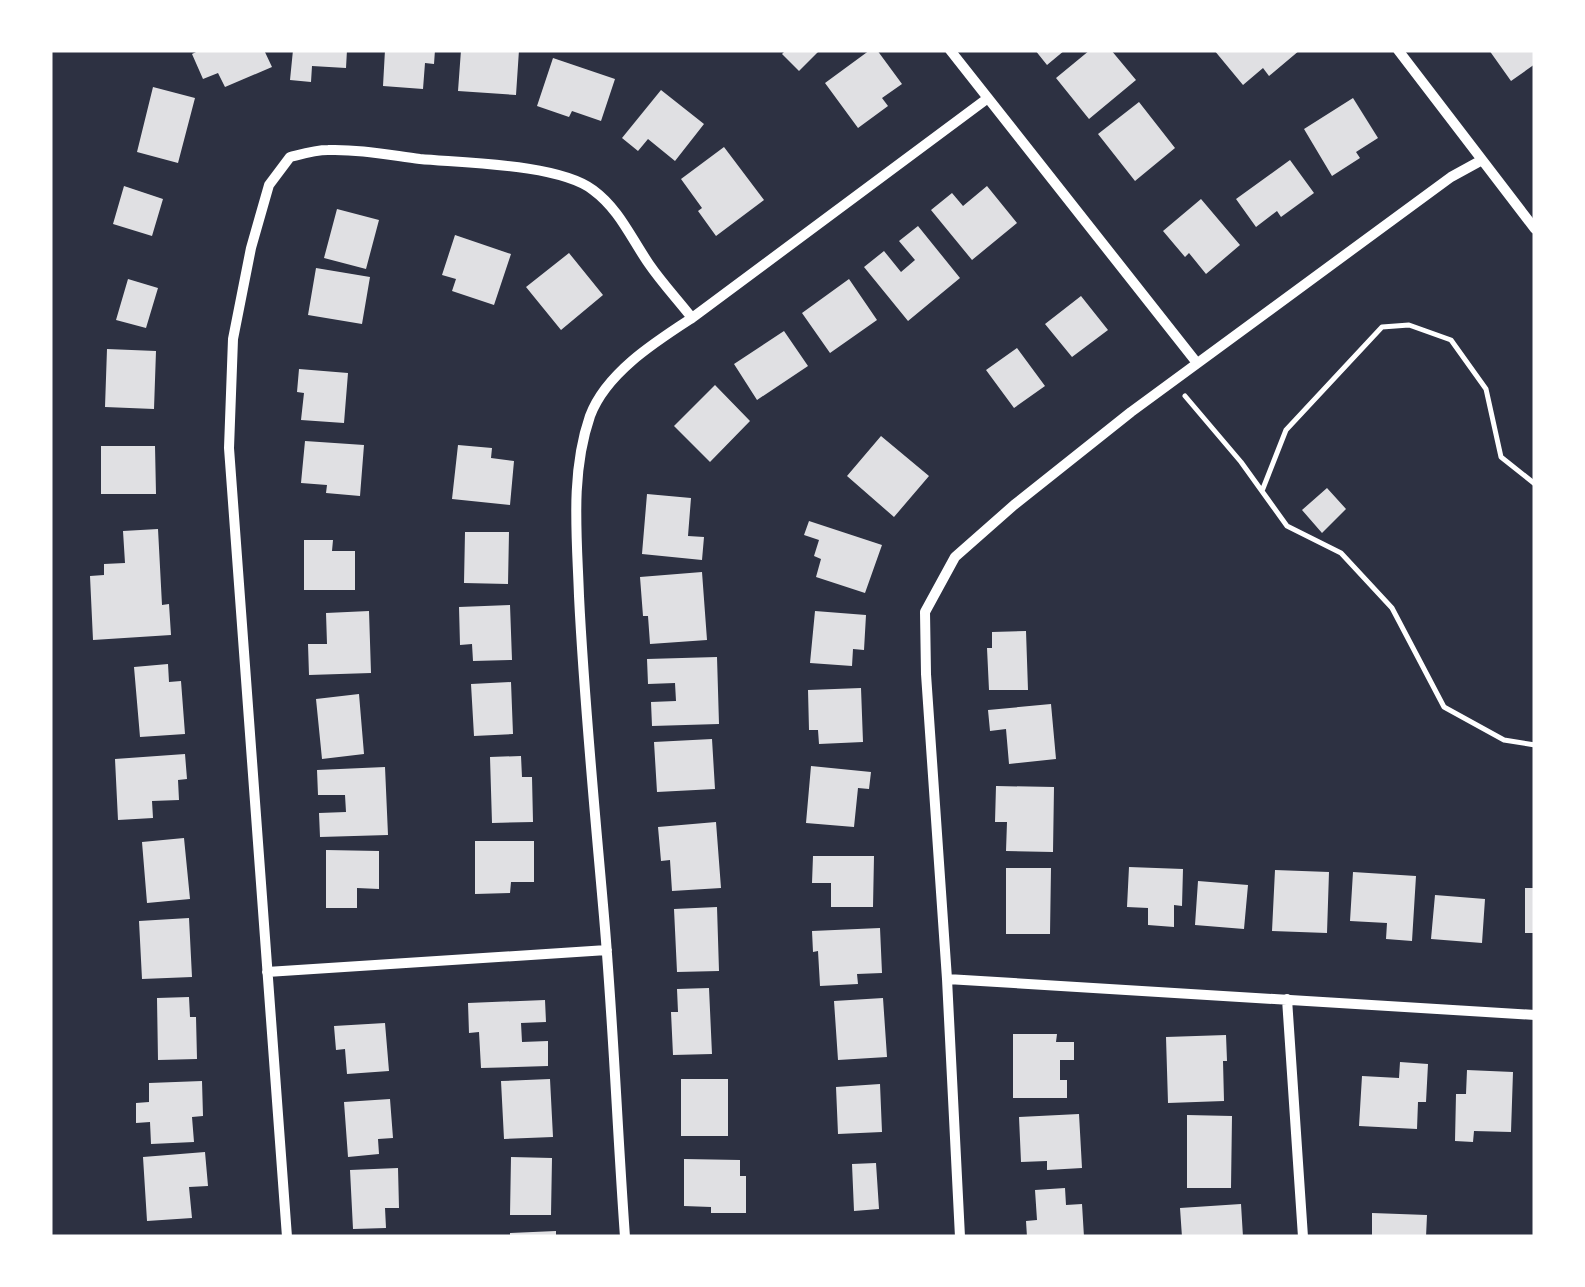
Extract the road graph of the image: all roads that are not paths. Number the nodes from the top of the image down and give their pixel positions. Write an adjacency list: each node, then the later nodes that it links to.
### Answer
1 (950, 50): 3 (street)
2 (1398, 50): 4 (street)
3 (988, 98): 6 (street); 7 (street)
4 (1482, 160): 5 (street); 7 (street)
5 (1535, 229)
6 (692, 318): 8 (street); 9 (street)
7 (1197, 363): 10 (street)
8 (608, 950): 9 (street); 14 (street)
9 (267, 972): 13 (street)
10 (947, 979): 11 (street); 15 (street)
11 (1287, 998): 12 (street); 16 (street)
12 (1535, 1015)
13 (287, 1237)
14 (626, 1237)
15 (960, 1237)
16 (1303, 1237)

